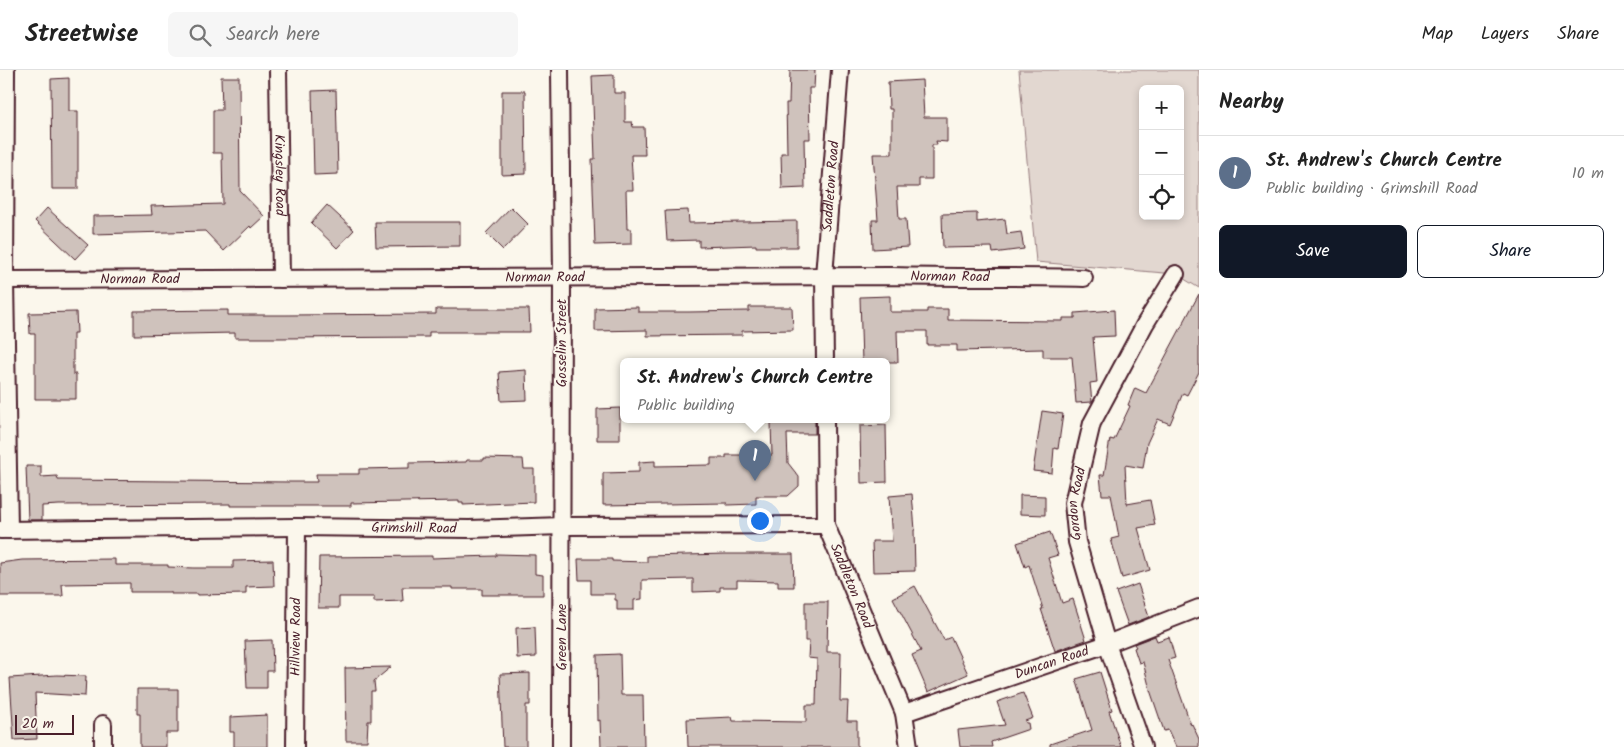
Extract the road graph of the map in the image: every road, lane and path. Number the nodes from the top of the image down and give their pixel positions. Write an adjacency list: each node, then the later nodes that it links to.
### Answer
1 (6, 70): 10 (street)
2 (278, 70): 9 (street, Kingsley Road)
3 (560, 70): 7 (street, Gosselin Street)
4 (840, 70): 6 (street, Saddleton Road)
5 (1176, 274): 18 (street, Gordon Road)
6 (824, 276): 7 (street, Norman Road); 8 (street, Norman Road); 11 (street, Saddleton Road)
7 (562, 277): 9 (street, Norman Road); 14 (street, Gosselin Street)
8 (1084, 278)
9 (280, 279): 10 (street, Norman Road)
10 (5, 280): 16 (street)
11 (825, 358)
12 (826, 423): 13 (street, Saddleton Road)
13 (826, 525): 14 (street, Grimshill Road); 19 (street, Saddleton Road)
14 (562, 526): 15 (street, Grimshill Road); 23 (street, Green Lane)
15 (297, 527): 16 (street, Grimshill Road); 22 (street, Hillview Road)
16 (4, 530)
17 (1199, 608): 18 (street, Duncan Road)
18 (1107, 644): 19 (street, Duncan Road); 25 (street, Gordon Road)
19 (904, 713): 24 (street, Saddleton Road)
20 (103, 724): 21 (street)
21 (103, 747)
22 (295, 747)
23 (561, 747)
24 (909, 747)
25 (1144, 747)

